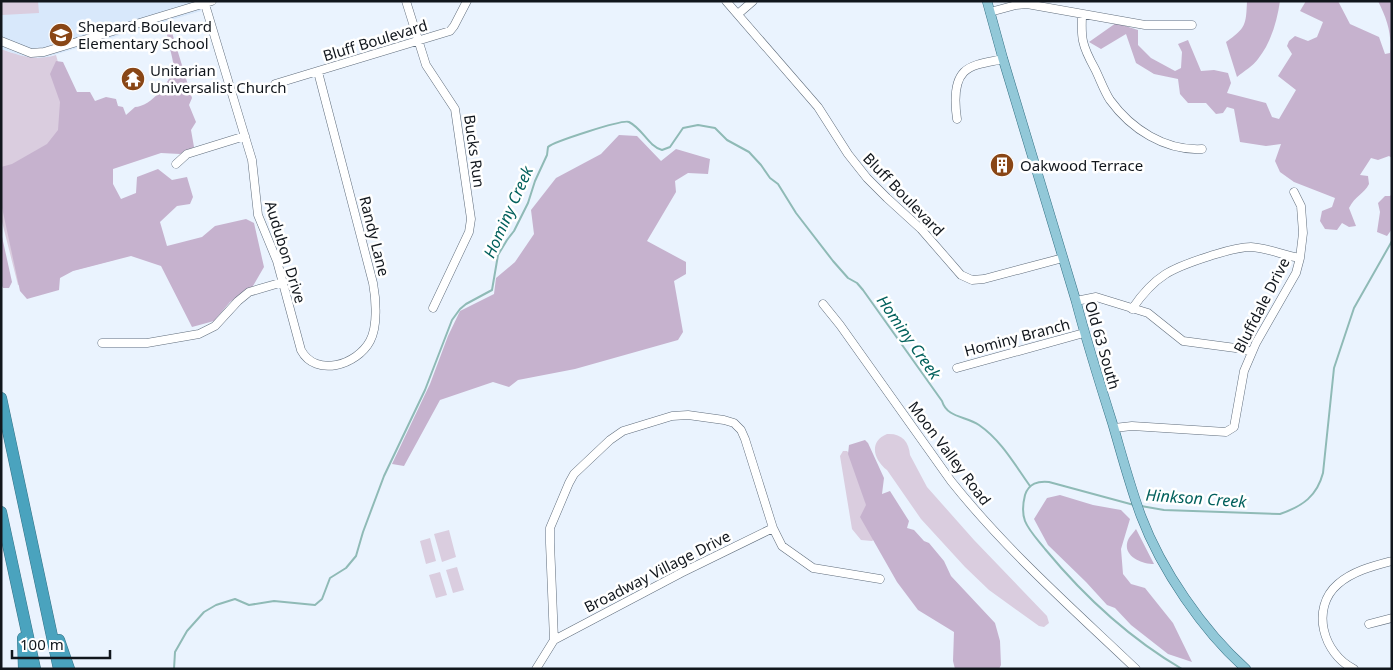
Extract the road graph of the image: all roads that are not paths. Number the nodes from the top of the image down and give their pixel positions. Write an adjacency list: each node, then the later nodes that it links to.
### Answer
1 (406, 1): 12 (street, Bucks Run)
2 (467, 1): 12 (street, Bluff Boulevard)
3 (726, 1): 8 (street, Bluff Boulevard)
4 (753, 1): 8 (street)
5 (987, 1): 7 (main road, Old 63 South)
6 (207, 2): 11 (street); 17 (street, Audubon Drive)
7 (990, 12): 9 (street); 13 (main road, Old 63 South)
8 (738, 14): 21 (street, Bluff Boulevard)
9 (1082, 14): 10 (street); 18 (street)
10 (1192, 24)
11 (1, 41)
12 (418, 41): 14 (street, Bluff Boulevard); 26 (street, Bucks Run)
13 (1003, 59): 16 (street); 21 (main road, Old 63 South)
14 (318, 72): 15 (street, Bluff Boulevard); 31 (street, Randy Lane)
15 (275, 84)
16 (957, 119)
17 (245, 136): 19 (street); 23 (street, Audubon Drive)
18 (1202, 149)
19 (176, 164)
20 (1294, 192): 22 (street, Bluffdale Drive)
21 (1063, 258): 24 (main road, Old 63 South)
22 (1300, 258): 27 (street); 30 (street, Bluffdale Drive)
23 (283, 282): 29 (street); 31 (street, Audubon Drive)
24 (1076, 301): 27 (street); 28 (main road, Old 63 South)
25 (822, 304): 49 (street, Moon Valley Road)
26 (433, 308)
27 (1132, 308): 30 (street)
28 (1084, 333): 32 (street, Hominy Branch); 34 (main road, Old 63 South)
29 (102, 343)
30 (1251, 352): 34 (street, Bluffdale Drive)
31 (311, 363)
32 (957, 368)
33 (1, 398): 40 (highway)
34 (1114, 428): 50 (main road, Old 63 South)
35 (1, 512): 39 (highway)
36 (773, 528): 38 (street); 43 (street, Broadway Village Drive); 43 (street)
37 (1392, 561): 51 (street)
38 (880, 579)
39 (21, 606): 44 (highway); 45 (highway)
40 (48, 616): 46 (highway); 47 (highway)
41 (1392, 618): 42 (street)
42 (1369, 624)
43 (554, 640): 48 (street)
44 (24, 669)
45 (35, 669)
46 (59, 669)
47 (69, 669)
48 (536, 669)
49 (1136, 669)
50 (1246, 669)
51 (1354, 669)

